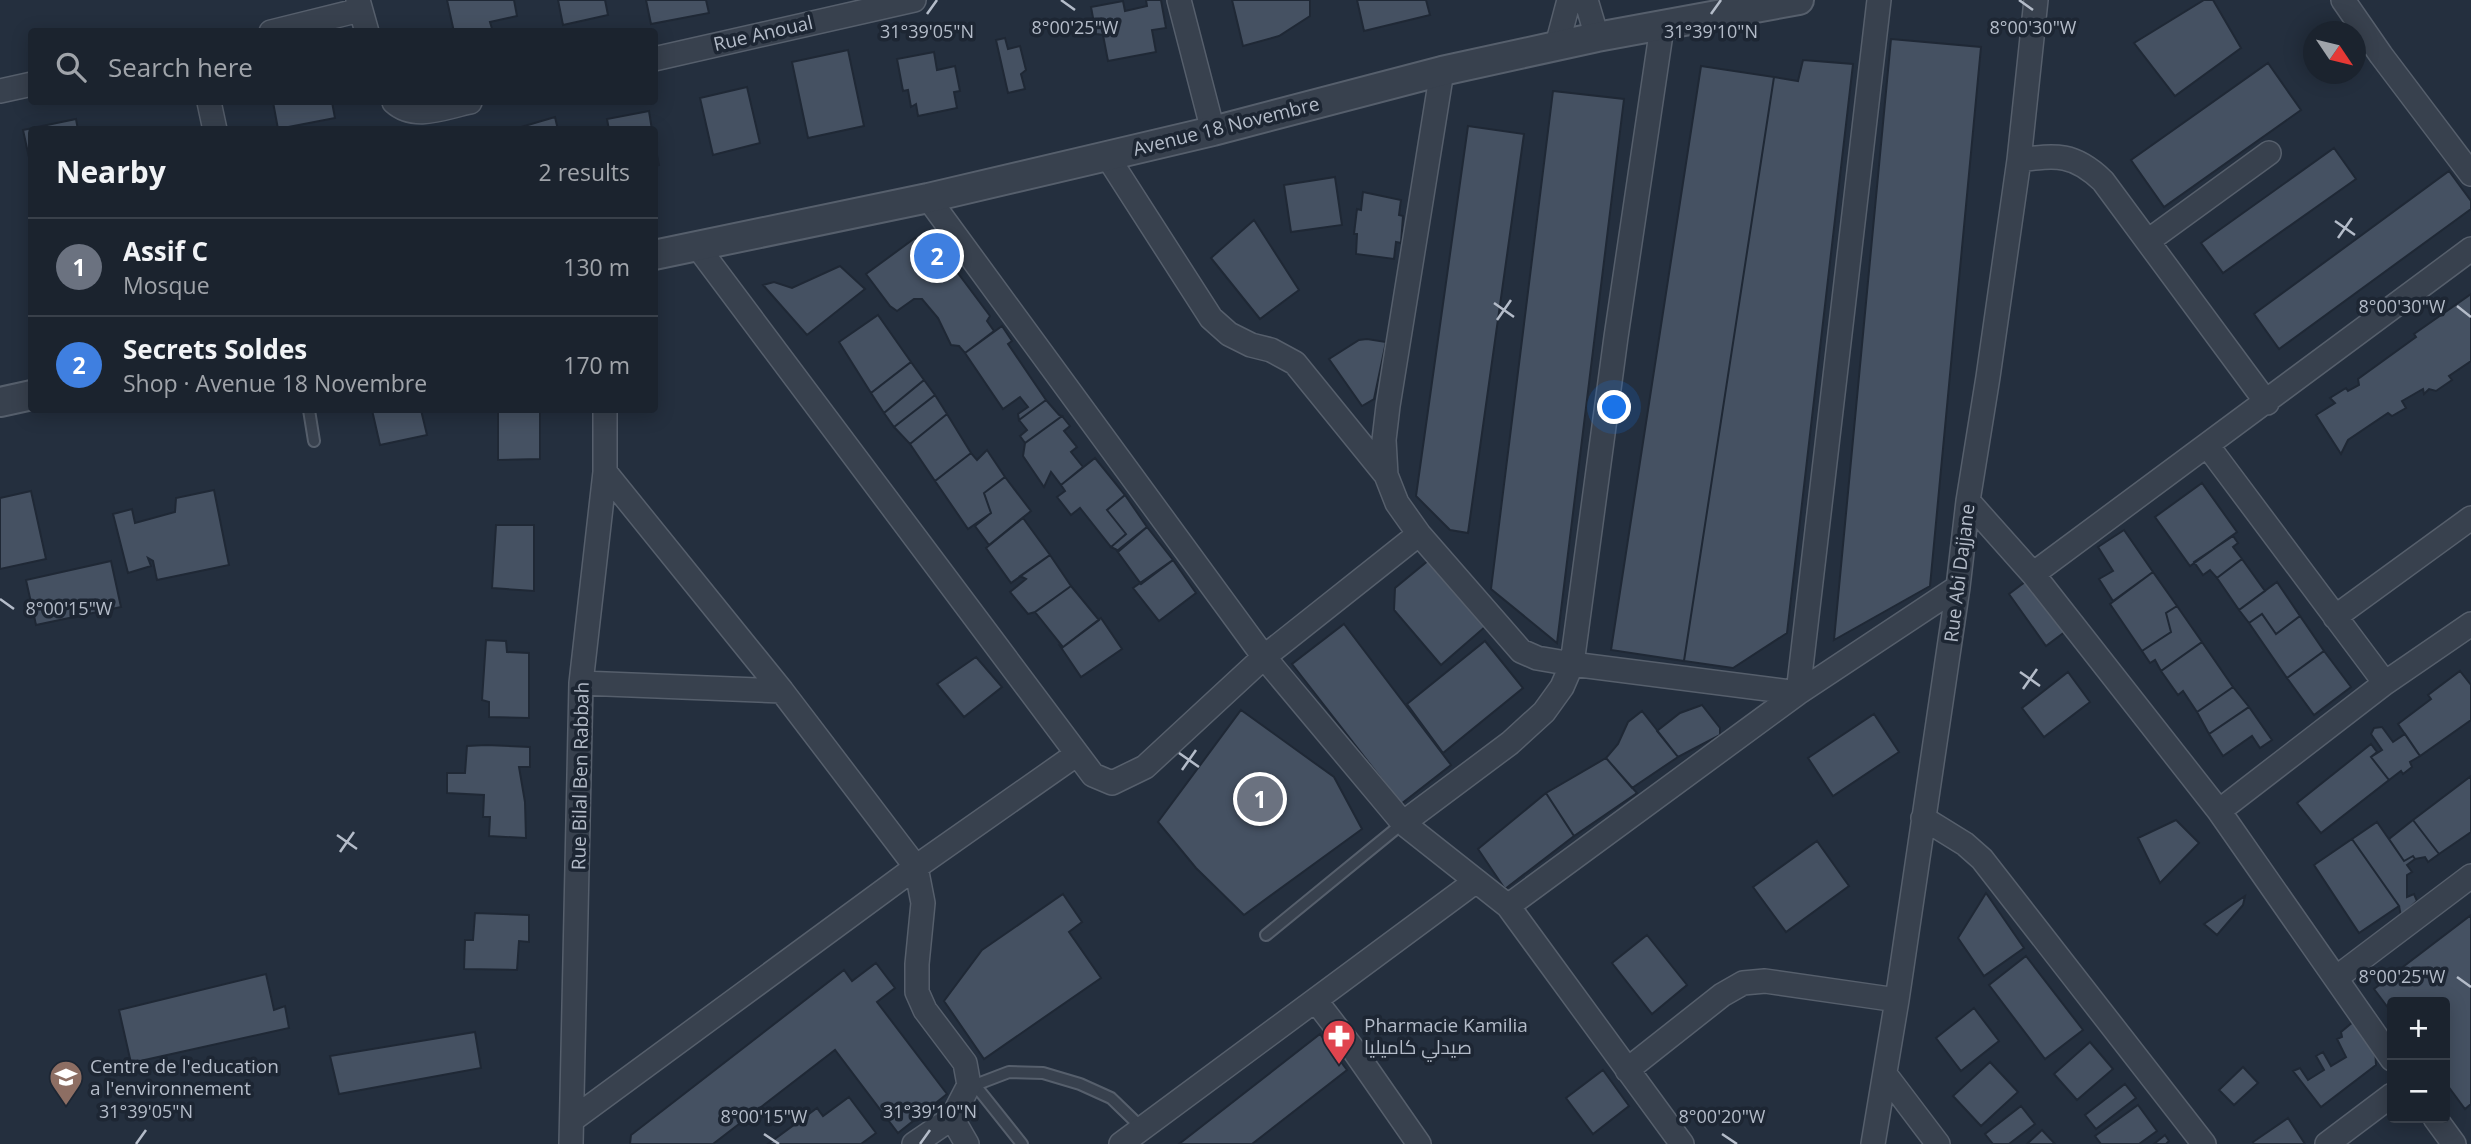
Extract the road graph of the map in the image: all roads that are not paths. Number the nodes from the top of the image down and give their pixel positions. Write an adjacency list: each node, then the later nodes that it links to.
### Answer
1 (914, 0): 14 (street, Rue Anoual)
2 (1180, 0): 22 (street)
3 (1569, 0): 13 (street)
4 (1586, 0): 12 (street)
5 (1798, 0): 10 (street, Avenue 18 Novembre)
6 (1879, 0): 53 (street)
7 (2036, 0): 25 (street, Rue Abi Dajjane)
8 (2343, 0): 26 (street)
9 (362, 14): 11 (street)
10 (1662, 27): 12 (street, Avenue 18 Novembre); 49 (street)
11 (291, 28)
12 (1597, 37): 13 (street, Avenue 18 Novembre)
13 (1557, 45): 15 (street, Avenue 18 Novembre)
14 (658, 57)
15 (1442, 71): 22 (street, Avenue 18 Novembre); 40 (street)
16 (28, 85): 17 (street)
17 (0, 91)
18 (210, 105): 21 (street)
19 (399, 105): 20 (street)
20 (457, 105)
21 (214, 126)
22 (1213, 131): 24 (street, Avenue 18 Novembre)
23 (2269, 153): 28 (street)
24 (1107, 156): 27 (street, Avenue 18 Novembre); 40 (street)
25 (2019, 160): 28 (street); 41 (street, Rue Abi Dajjane)
26 (2471, 174)
27 (928, 198): 29 (street, Avenue 18 Novembre); 48 (street)
28 (2148, 241): 34 (street)
29 (698, 246): 31 (street, Avenue 18 Novembre); 54 (street)
30 (2471, 249): 34 (street)
31 (658, 254)
32 (28, 396): 33 (street)
33 (0, 402)
34 (2267, 403): 38 (street)
35 (309, 413): 37 (lane)
36 (605, 413): 39 (street, Rue Bilal Ben Rabbah)
37 (314, 441)
38 (2207, 445): 44 (street); 46 (street)
39 (605, 472): 50 (street, Rue Bilal Ben Rabbah); 52 (street)
40 (1386, 475): 43 (street)
41 (1968, 500): 44 (street); 45 (street, Rue Abi Dajjane)
42 (2471, 518): 46 (street)
43 (1419, 534): 48 (street); 49 (street)
44 (2033, 574): 55 (street)
45 (1958, 587): 53 (street); 56 (street, Rue Abi Dajjane)
46 (2335, 617): 51 (street)
47 (2471, 624): 51 (street)
48 (1264, 657): 54 (street); 57 (street)
49 (1573, 664): 53 (street); 57 (street)
50 (581, 682): 52 (street); 72 (street, Rue Bilal Ben Rabbah)
51 (2385, 683): 55 (street)
52 (782, 691): 58 (street)
53 (1798, 694): 61 (street)
54 (1077, 754): 58 (street)
55 (2219, 811): 63 (street)
56 (1923, 818): 64 (street, Rue Abi Dajjane); 84 (street)
57 (1403, 823): 60 (street); 62 (lane)
58 (916, 867): 69 (street); 72 (street)
59 (2471, 876): 63 (street)
60 (1476, 881): 61 (street); 65 (street)
61 (1508, 906): 67 (street)
62 (1266, 935)
63 (2336, 978): 66 (street)
64 (1897, 1000): 67 (street); 68 (street, Rue Abi Dajjane)
65 (1316, 1001): 74 (street); 80 (street)
66 (2387, 1052)
67 (1626, 1070): 81 (street)
68 (1885, 1074): 82 (street, Rue Abi Dajjane); 83 (street)
69 (972, 1085): 71 (street); 74 (lane); 78 (lane)
70 (2387, 1099): 85 (street)
71 (952, 1118): 76 (street); 77 (street)
72 (572, 1120): 75 (street, Rue Bilal Ben Rabbah)
73 (2439, 1123): 86 (street)
74 (1142, 1128): 79 (street)
75 (570, 1144)
76 (914, 1144)
77 (967, 1144)
78 (1022, 1144)
79 (1121, 1144)
80 (1419, 1144)
81 (1682, 1144)
82 (1873, 1144)
83 (1938, 1144)
84 (2204, 1144)
85 (2327, 1144)
86 (2454, 1144)

